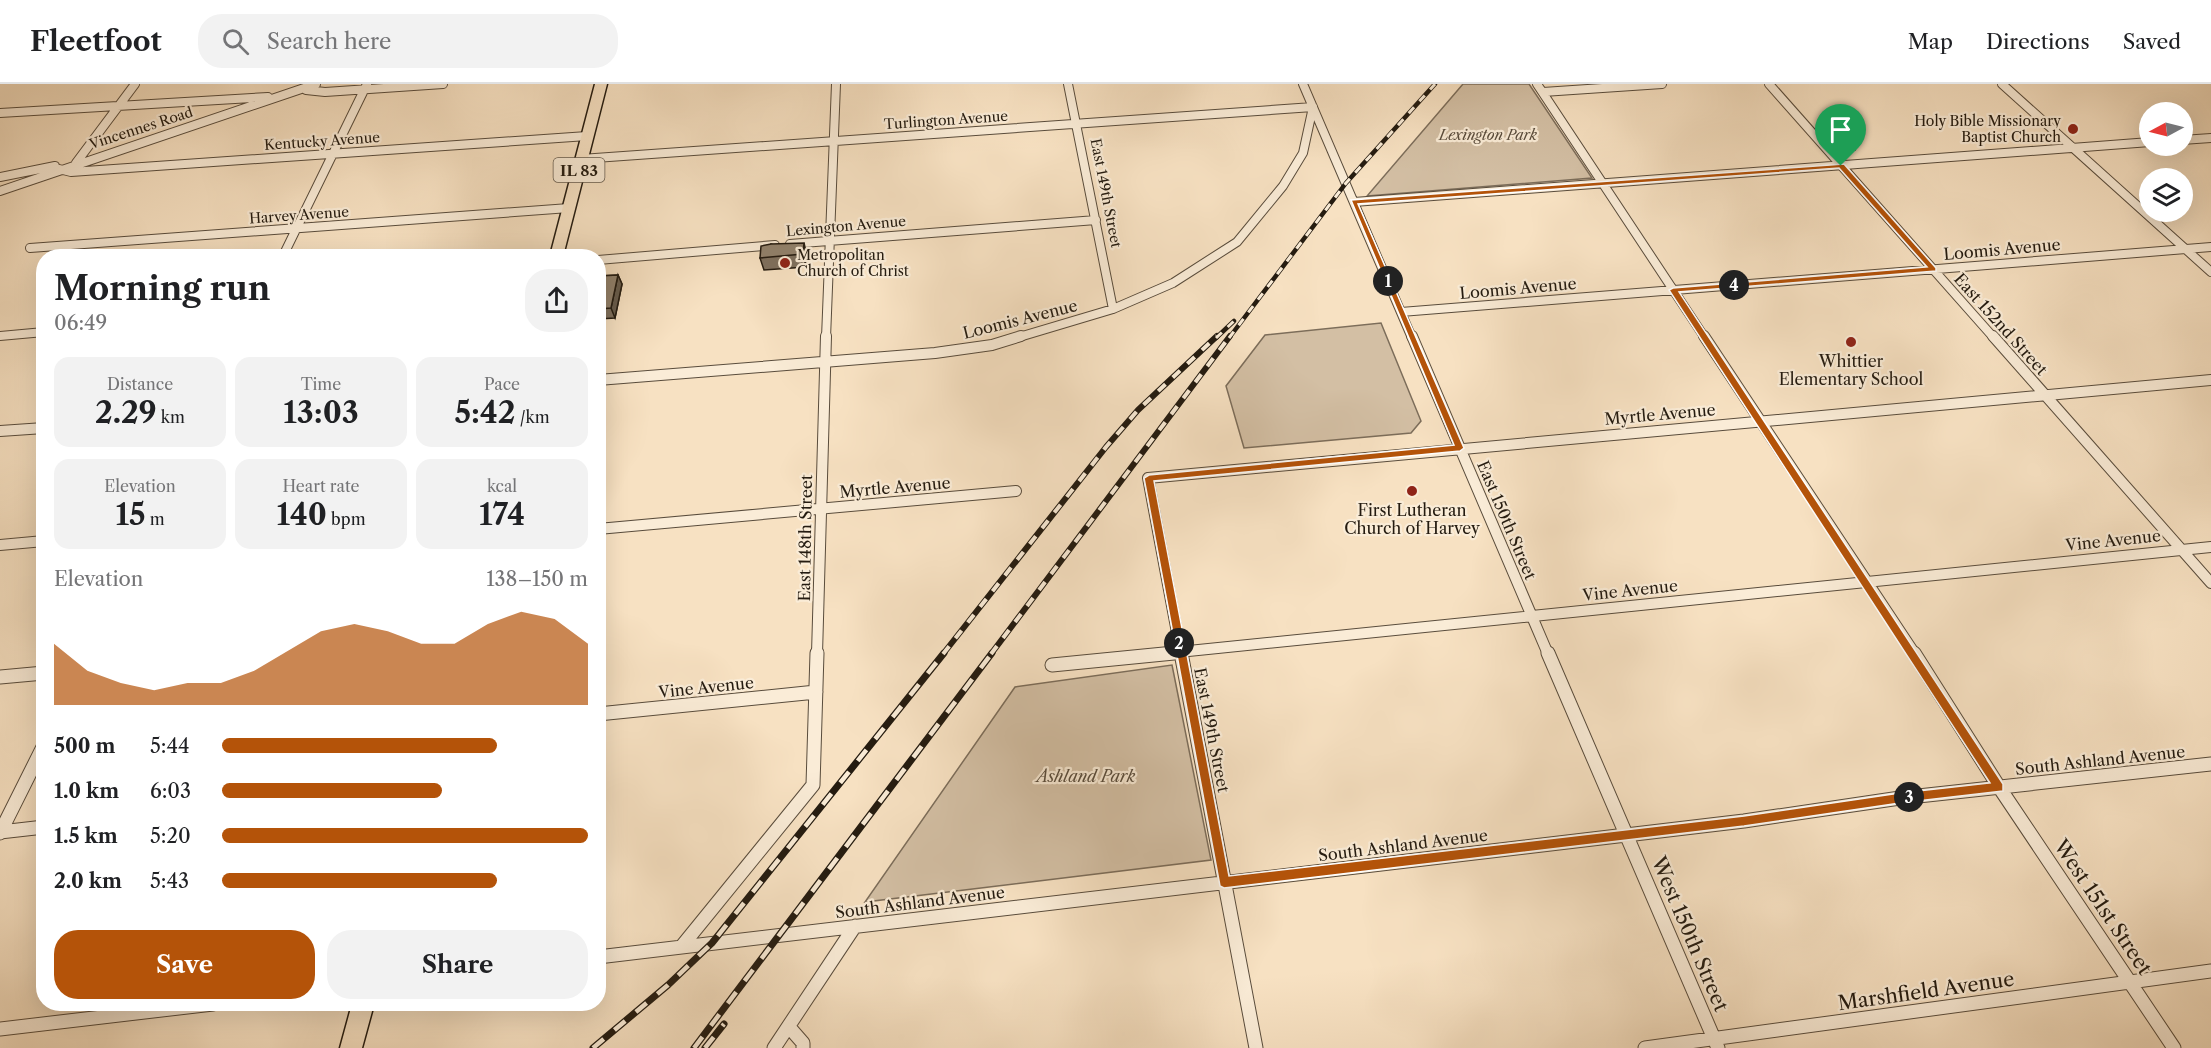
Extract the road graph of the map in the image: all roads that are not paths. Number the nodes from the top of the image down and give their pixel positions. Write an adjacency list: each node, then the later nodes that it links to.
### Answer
1 (135, 84): 15 (street)
2 (316, 84): 13 (street, Vincennes Road)
3 (443, 84): 11 (street)
4 (601, 84): 19 (main road, IL 83)
5 (836, 84): 22 (street, East 148th Street)
6 (1068, 84): 18 (street, East 149th Street)
7 (1303, 84): 16 (street, East 150th Street)
8 (1662, 84): 12 (street)
9 (1769, 84): 28 (street, East 152nd Street)
10 (2002, 84): 24 (street)
11 (366, 87): 13 (street); 25 (street)
12 (1540, 88): 31 (street, West 151st Street)
13 (299, 90): 14 (street, Vincennes Road)
14 (274, 97): 15 (street); 27 (street, Vincennes Road)
15 (120, 105): 17 (street); 27 (street)
16 (1313, 107): 18 (street, Turlington Avenue); 33 (street, East 150th Street); 47 (street, Loomis Avenue)
17 (0, 112)
18 (1076, 124): 22 (street, Turlington Avenue); 35 (street, East 149th Street)
19 (587, 136): 25 (street, Kentucky Avenue); 26 (main road, IL 83)
20 (2211, 138): 21 (street)
21 (2193, 139)
22 (834, 142): 26 (street, Turlington Avenue); 37 (street, East 148th Street)
23 (2139, 143): 24 (street)
24 (2073, 148): 28 (street); 42 (street)
25 (333, 154): 29 (street, Kentucky Avenue); 36 (street)
26 (581, 159): 34 (main road, IL 83)
27 (76, 163): 29 (street, Vincennes Road); 30 (street, Vincennes Road)
28 (1841, 166): 31 (street); 44 (street, East 152nd Street)
29 (59, 169): 32 (street, Vincennes Road)
30 (0, 177)
31 (1602, 183): 33 (street); 46 (street, West 151st Street)
32 (0, 191)
33 (1354, 202): 48 (street, East 150th Street)
34 (569, 208): 36 (street, Harvey Avenue); 41 (main road, IL 83)
35 (1096, 219): 37 (street, Lexington Avenue); 47 (street, East 149th Street)
36 (297, 228): 39 (street, Harvey Avenue); 40 (street)
37 (829, 241): 43 (street, Lexington Avenue); 51 (street, East 148th Street)
38 (2211, 247): 42 (street, Loomis Avenue)
39 (30, 248)
40 (286, 249)
41 (558, 249)
42 (2186, 249): 44 (street, Loomis Avenue); 45 (street)
43 (606, 259)
44 (1933, 269): 46 (street, Loomis Avenue); 54 (street, East 152nd Street)
45 (2211, 272)
46 (1673, 290): 48 (street, Loomis Avenue); 55 (street, West 151st Street)
47 (1113, 309): 51 (street, Loomis Avenue)
48 (1401, 312): 58 (street, East 150th Street)
49 (36, 333): 50 (street)
50 (0, 336)
51 (825, 361): 52 (street, Loomis Avenue); 61 (street, East 148th Street)
52 (606, 379)
53 (2211, 380): 54 (street, Myrtle Avenue)
54 (2045, 395): 55 (street, Myrtle Avenue); 66 (street, East 152nd Street)
55 (1760, 421): 58 (street, Myrtle Avenue); 67 (street, West 151st Street)
56 (36, 429): 57 (street)
57 (0, 431)
58 (1460, 448): 59 (street, Myrtle Avenue); 69 (street, East 150th Street)
59 (1149, 478): 70 (street, East 149th Street)
60 (1016, 491): 61 (street, Myrtle Avenue)
61 (821, 509): 62 (street, Myrtle Avenue); 74 (street, East 148th Street)
62 (606, 528)
63 (36, 542): 64 (street)
64 (0, 545)
65 (2211, 547): 66 (street, Vine Avenue)
66 (2182, 550): 67 (street, Vine Avenue); 68 (street, East 152nd Street)
67 (1866, 582): 69 (street, Vine Avenue); 78 (street, West 151st Street)
68 (2211, 583)
69 (1532, 616): 70 (street, Vine Avenue); 81 (street, East 150th Street)
70 (1181, 652): 71 (street, Vine Avenue); 82 (street, East 149th Street)
71 (1052, 665)
72 (36, 674): 73 (street)
73 (0, 677)
74 (816, 692): 75 (street, Vine Avenue); 84 (street, East 148th Street)
75 (606, 713)
76 (36, 761): 80 (street)
77 (2211, 764): 78 (street, South Ashland Avenue)
78 (1999, 787): 81 (street, South Ashland Avenue); 87 (street, West 151st Street)
79 (36, 828): 80 (street)
80 (0, 833)
81 (1627, 835): 82 (street, South Ashland Avenue); 92 (street, West 150th Street)
82 (1224, 882): 83 (street, South Ashland Avenue); 96 (street, East 149th Street)
83 (855, 926): 84 (street, South Ashland Avenue); 90 (street)
84 (682, 946): 85 (street, South Ashland Avenue)
85 (606, 956)
86 (2211, 970): 87 (street, Marshfield Avenue)
87 (2131, 983): 92 (street, Marshfield Avenue); 98 (street, West 151st Street)
88 (153, 1011): 91 (street)
89 (361, 1011): 93 (main road)
90 (789, 1027): 94 (street); 95 (street)
91 (0, 1029)
92 (1716, 1043): 97 (street, Marshfield Avenue)
93 (351, 1048)
94 (774, 1048)
95 (803, 1048)
96 (1256, 1048)
97 (1645, 1048)
98 (2174, 1048)

